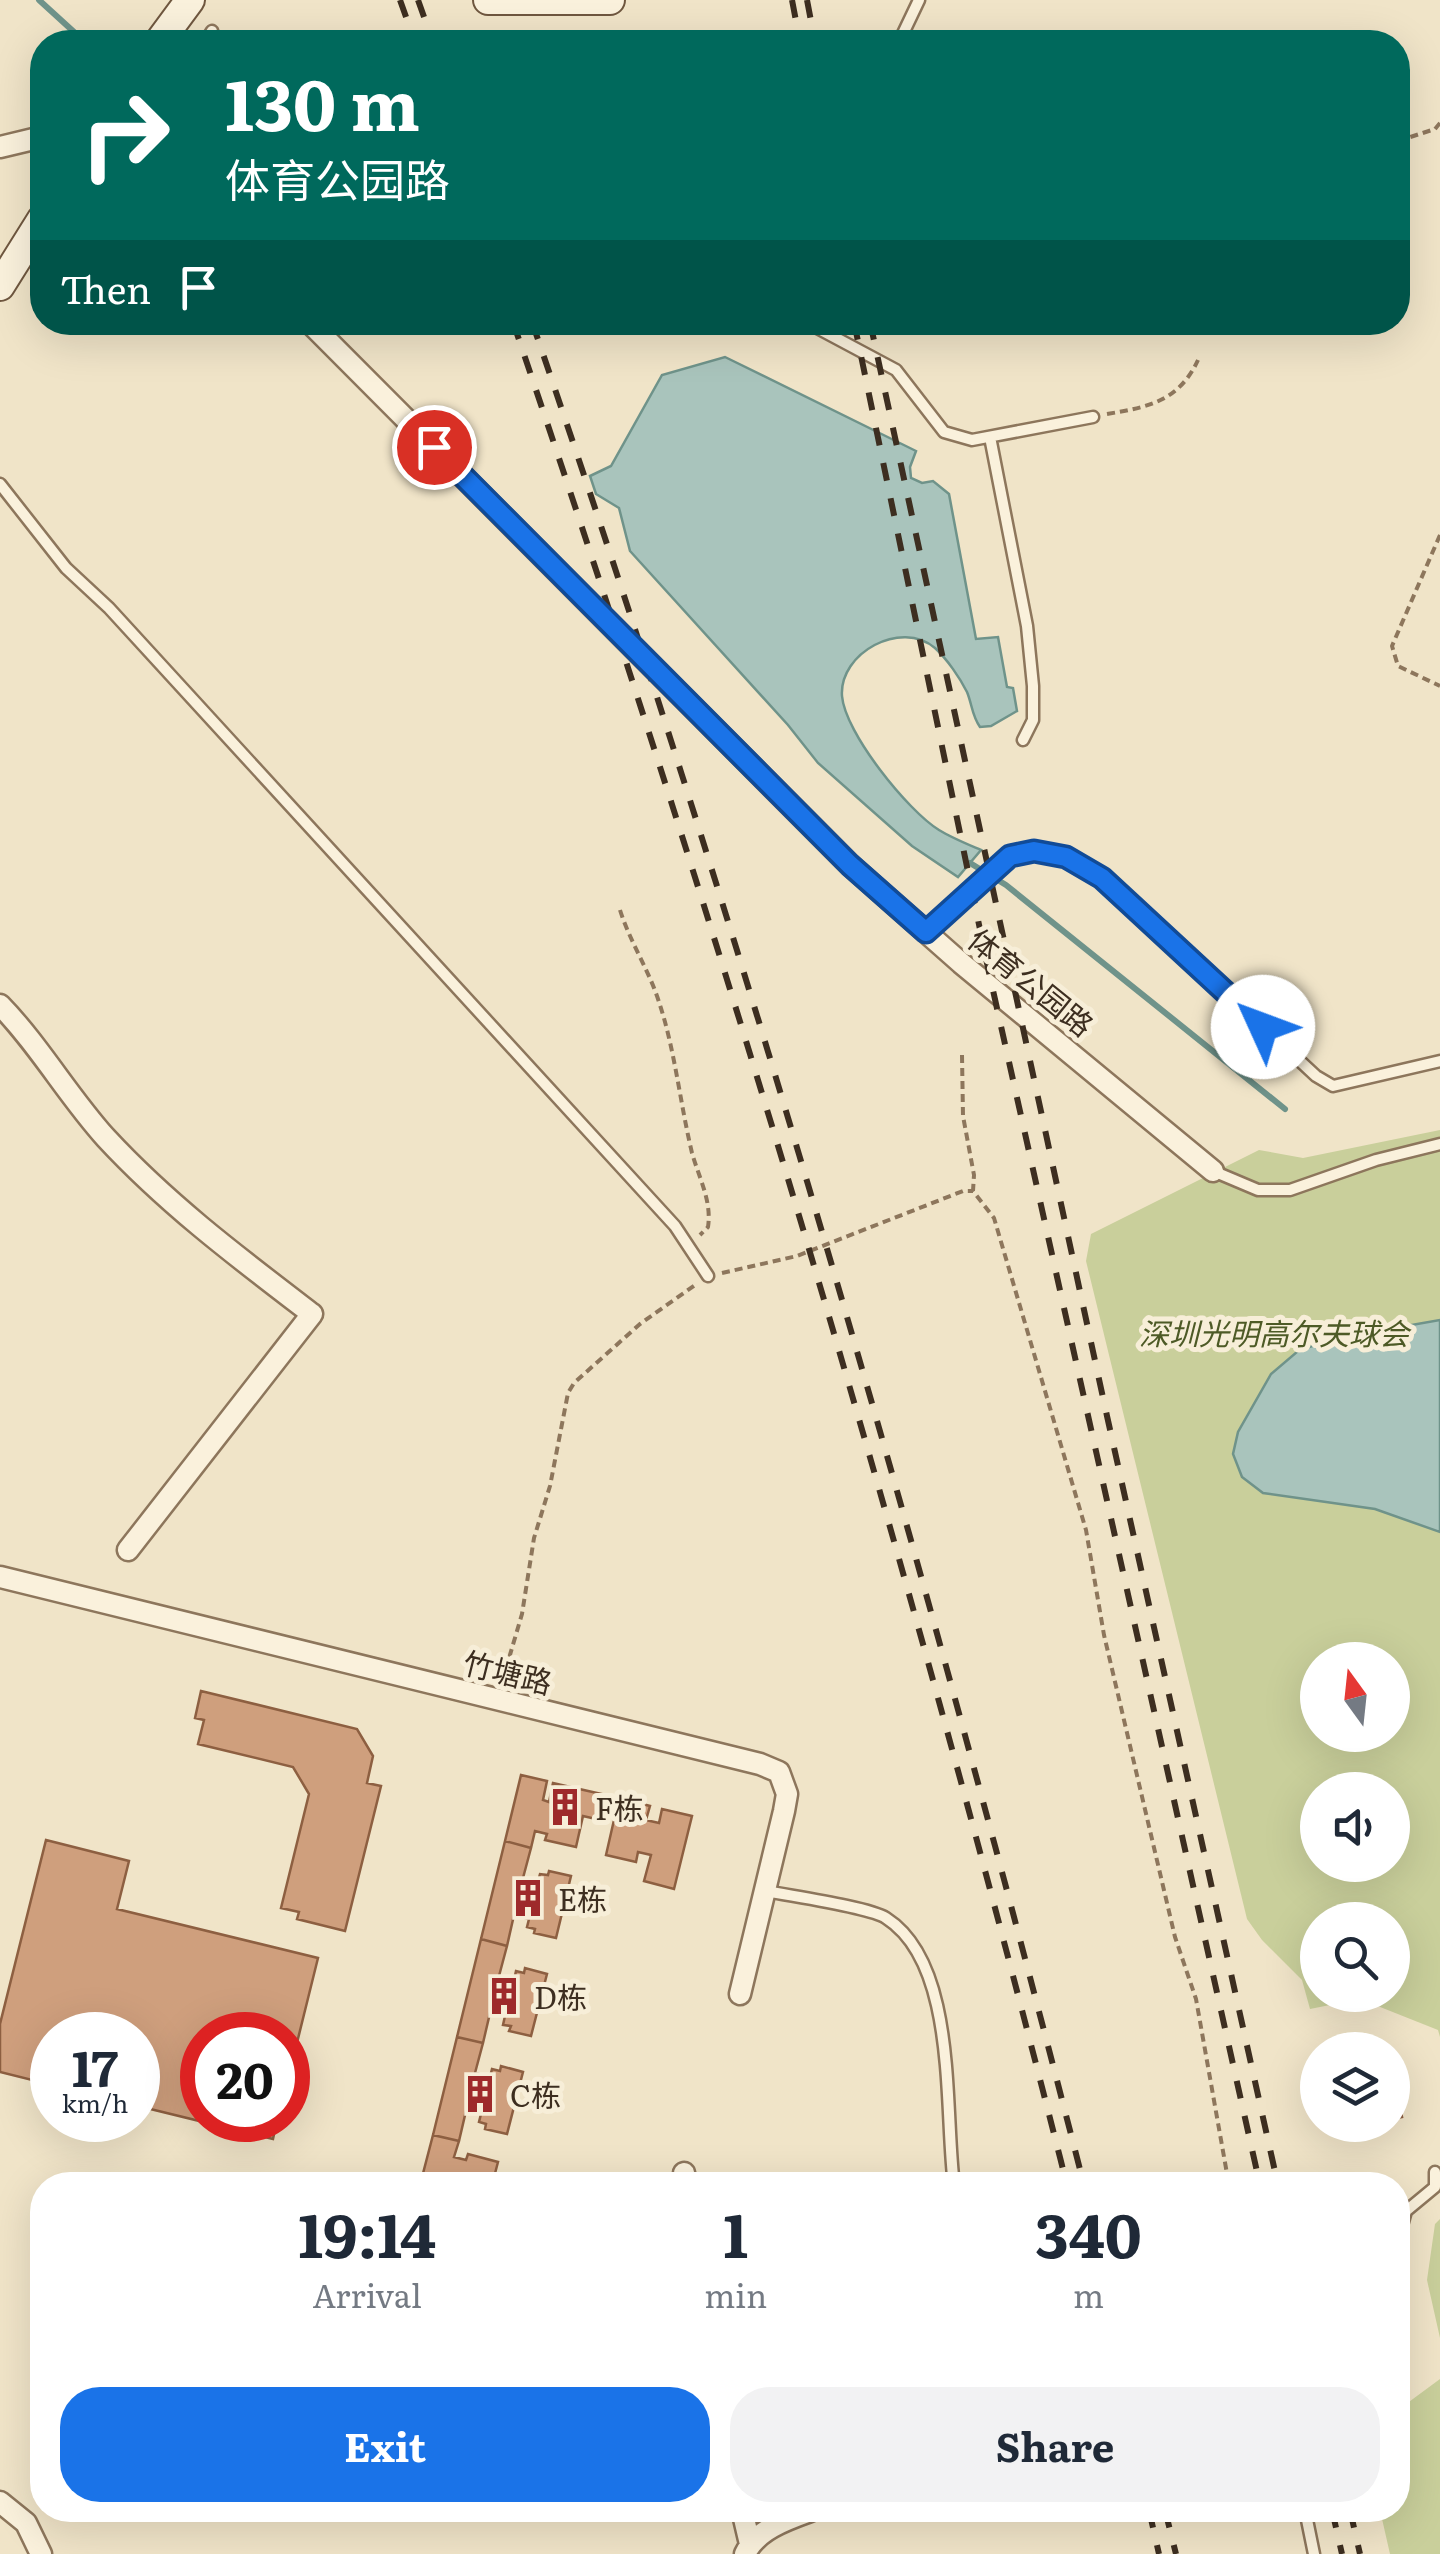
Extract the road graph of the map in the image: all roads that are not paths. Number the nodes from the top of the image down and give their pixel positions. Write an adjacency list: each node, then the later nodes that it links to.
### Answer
1 (190, 0): 5 (street)
2 (488, 0): 3 (street)
3 (610, 0)
4 (920, 0): 6 (lane)
5 (169, 30)
6 (905, 30)
7 (30, 141): 8 (street)
8 (0, 147)
9 (30, 238): 10 (street)
10 (0, 286)
11 (323, 335): 17 (street, 体育公园路)
12 (830, 335): 14 (lane)
13 (1093, 417): 14 (lane)
14 (990, 437): 16 (lane)
15 (0, 484): 22 (lane)
16 (1023, 740)
17 (926, 932): 19 (lane); 21 (street, 体育公园路)
18 (0, 1005): 23 (street)
19 (1440, 1061)
20 (1440, 1144): 21 (lane)
21 (1214, 1171)
22 (708, 1276)
23 (128, 1550)
24 (0, 1577): 25 (street, 竹塘路)
25 (765, 1891): 26 (street, 竹塘路); 27 (lane)
26 (740, 1994)
27 (953, 2172)
28 (1435, 2172): 29 (lane)
29 (1410, 2208)
30 (0, 2502): 35 (street)
31 (744, 2522): 34 (street)
32 (780, 2522): 34 (street)
33 (1307, 2522): 36 (lane)
34 (747, 2549)
35 (41, 2554)
36 (1314, 2554)

